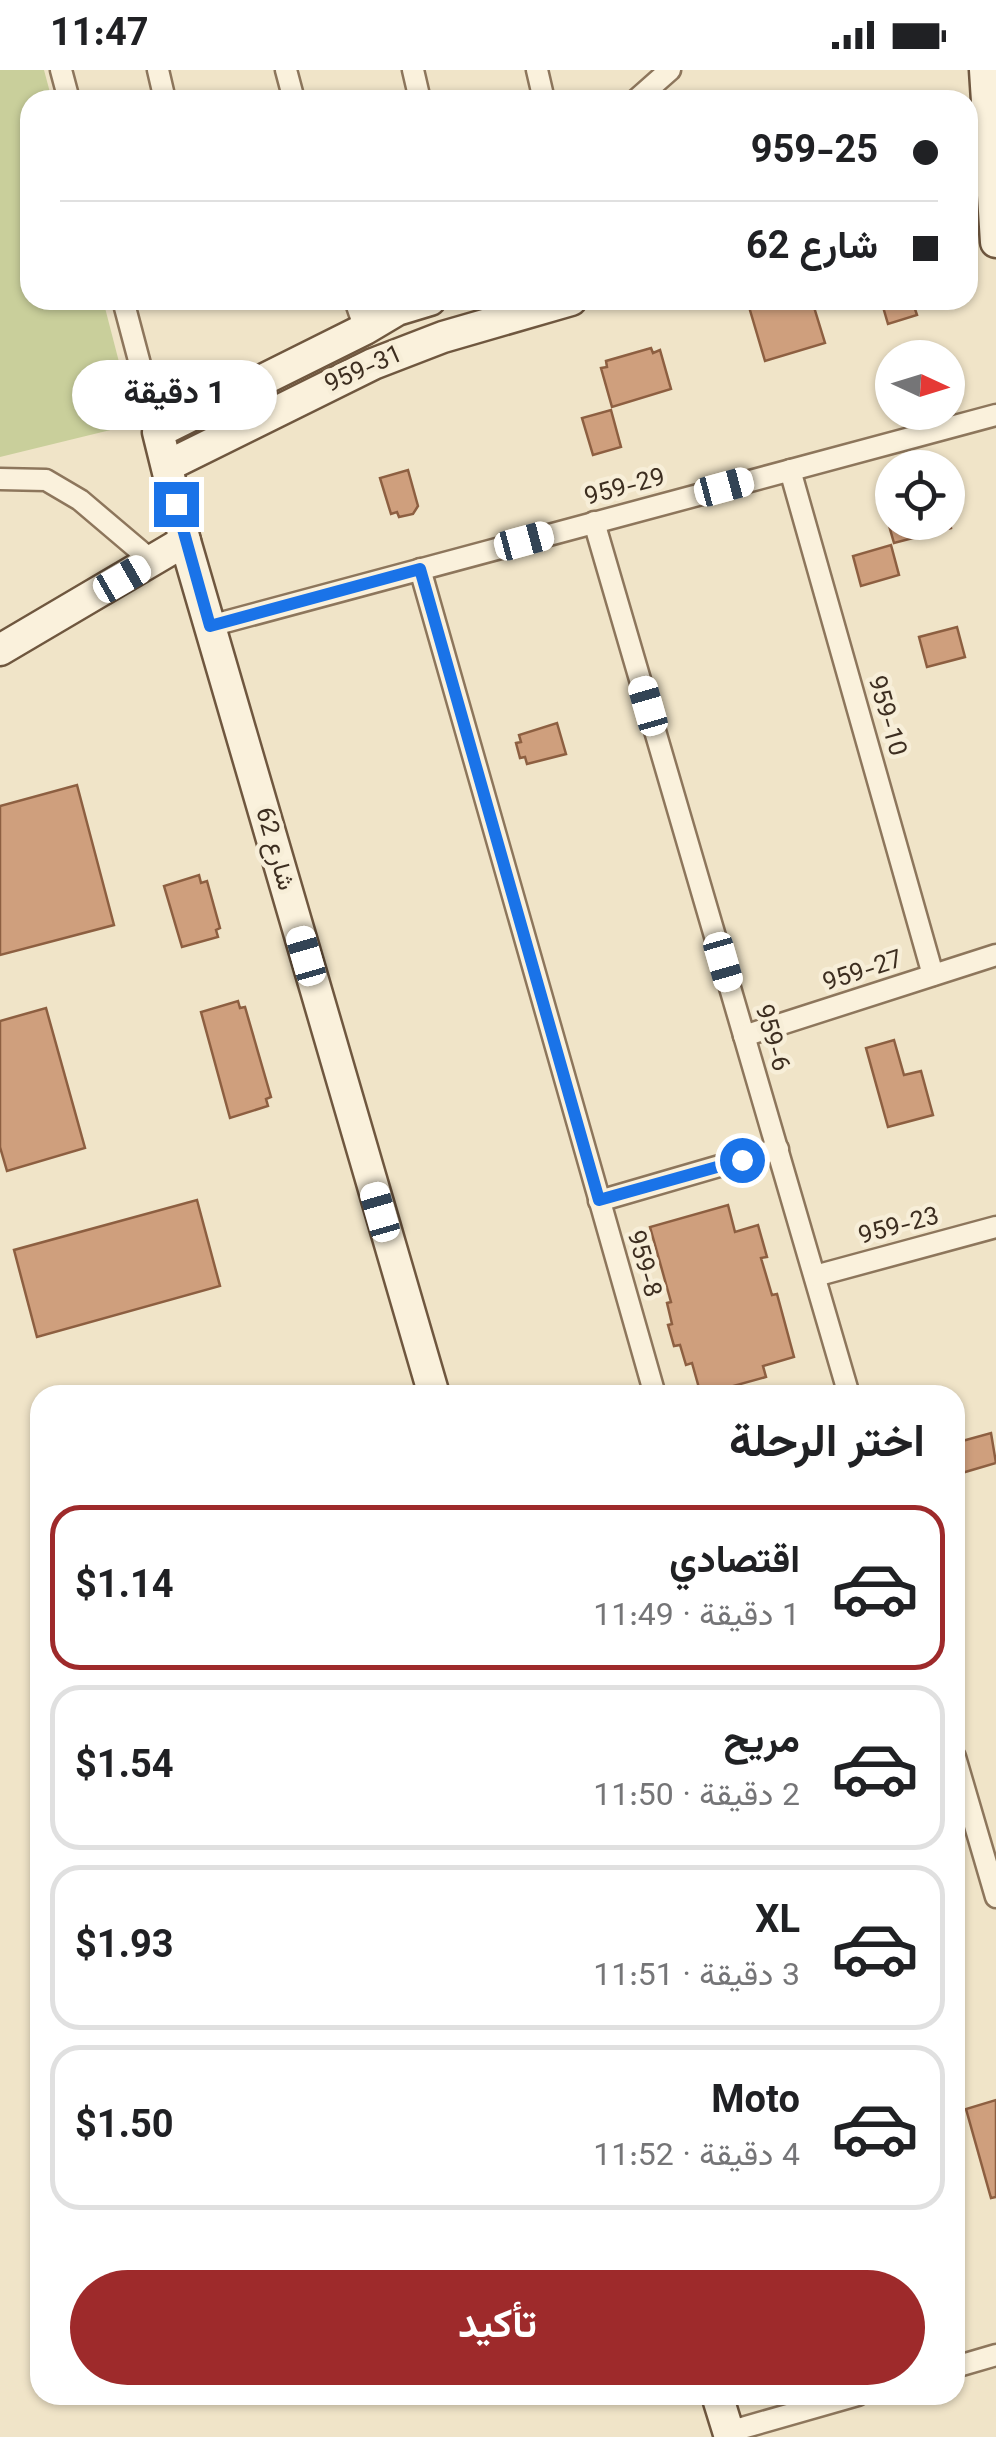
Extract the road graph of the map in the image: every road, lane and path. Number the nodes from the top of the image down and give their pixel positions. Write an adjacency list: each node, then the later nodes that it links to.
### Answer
1 (985, 70): 4 (street)
2 (667, 71): 3 (street)
3 (647, 90)
4 (978, 137): 5 (street)
5 (980, 182): 6 (street)
6 (996, 242)
7 (126, 310): 13 (street, شارع 62)
8 (358, 310): 11 (street)
9 (395, 310): 11 (street, 959-31)
10 (536, 310): 14 (street, 959-31)
11 (365, 330): 13 (street, 959-31)
12 (996, 414): 15 (street, 959-29)
13 (158, 432): 14 (street, شارع 62)
14 (167, 466): 18 (street, شارع 62)
15 (790, 470): 17 (street, 959-29); 24 (street, 959-10)
16 (0, 479): 19 (street)
17 (594, 522): 20 (street, 959-29); 25 (street, 959-6)
18 (184, 540): 19 (street); 21 (street, شارع 62)
19 (152, 561): 22 (street)
20 (420, 569): 21 (street, 959-29); 27 (street, 959-8)
21 (210, 626): 30 (street, شارع 62)
22 (0, 650)
23 (996, 956): 24 (street, 959-27)
24 (934, 976): 25 (street, 959-27)
25 (744, 1036): 26 (street, 959-6)
26 (778, 1150): 27 (street); 29 (street, 959-6)
27 (599, 1200): 31 (street, 959-8)
28 (996, 1226): 29 (street, 959-23)
29 (815, 1276): 32 (street, 959-6)
30 (431, 1385)
31 (651, 1385)
32 (846, 1385)
33 (965, 1791): 34 (street)
34 (996, 1897)
35 (996, 2355): 36 (street)
36 (965, 2364)
37 (721, 2405): 39 (street)
38 (826, 2405): 39 (street)
39 (729, 2435)

